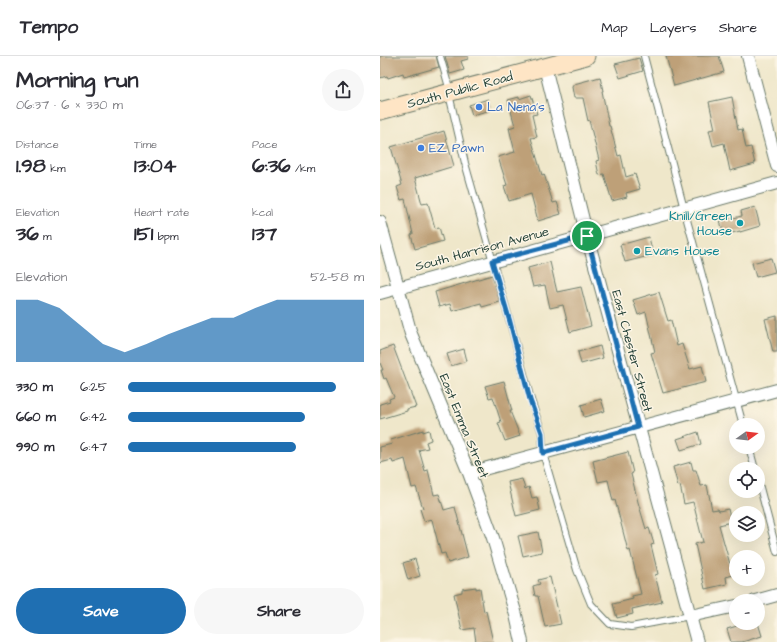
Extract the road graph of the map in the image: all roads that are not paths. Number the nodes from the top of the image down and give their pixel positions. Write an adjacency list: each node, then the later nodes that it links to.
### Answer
1 (440, 56): 6 (lane)
2 (586, 56): 5 (street, South Public Road)
3 (644, 56): 10 (lane)
4 (748, 56): 8 (street)
5 (545, 67): 6 (street, South Public Road); 12 (street, East Chester Street)
6 (450, 93): 7 (street, South Public Road); 13 (lane)
7 (380, 111)
8 (777, 166)
9 (777, 183): 10 (street, South Harrison Avenue)
10 (684, 209): 12 (street, South Harrison Avenue); 17 (lane)
11 (380, 222): 14 (street, East Emma Street)
12 (587, 236): 13 (street, South Harrison Avenue); 19 (street, East Chester Street)
13 (492, 261): 14 (street, South Harrison Avenue); 20 (lane)
14 (397, 287): 15 (street, South Harrison Avenue); 21 (street, East Emma Street)
15 (380, 293)
16 (777, 390): 17 (street)
17 (737, 401): 18 (lane); 19 (street)
18 (741, 418)
19 (638, 427): 20 (street); 27 (street, East Chester Street)
20 (543, 453): 21 (street); 27 (lane)
21 (469, 473): 28 (street, East Emma Street)
22 (763, 498): 23 (lane)
23 (777, 552)
24 (777, 595): 25 (street)
25 (765, 598)
26 (729, 608): 27 (street)
27 (690, 616): 29 (street, East Chester Street)
28 (522, 642)
29 (697, 642)

